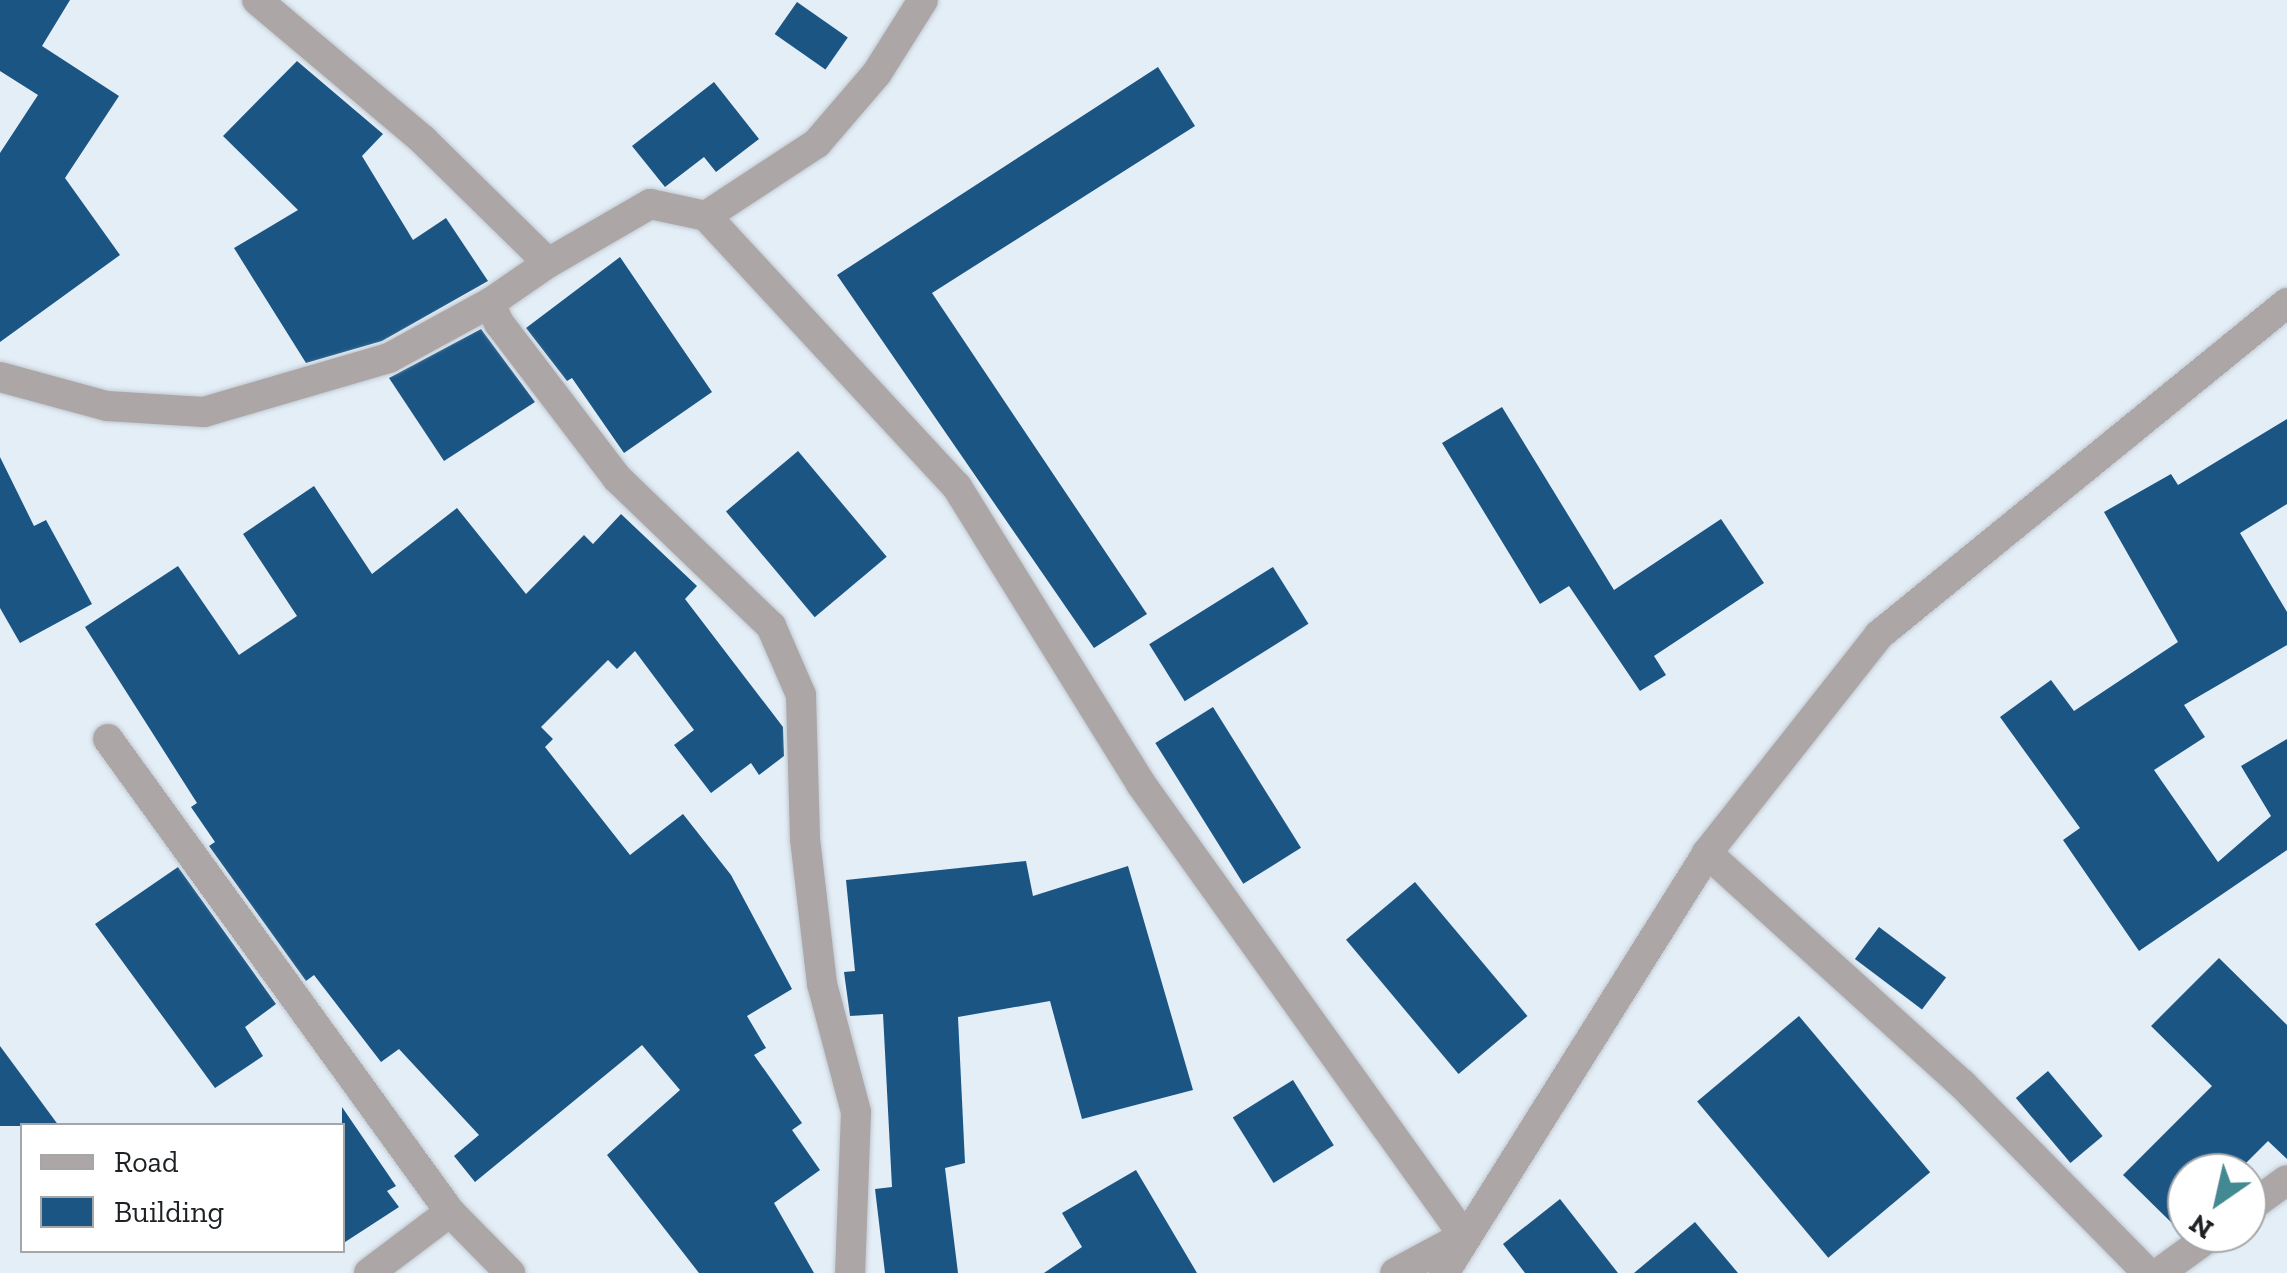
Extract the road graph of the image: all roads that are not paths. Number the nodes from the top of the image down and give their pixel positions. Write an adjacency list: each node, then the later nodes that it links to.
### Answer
1 (257, 0): 4 (street)
2 (924, 0): 3 (street)
3 (706, 216): 4 (street); 11 (street)
4 (548, 263): 5 (street)
5 (490, 303): 7 (street); 15 (street)
6 (2287, 303): 9 (street)
7 (0, 377)
8 (108, 739): 10 (street)
9 (1708, 854): 11 (street); 18 (street)
10 (450, 1212): 13 (street); 14 (street)
11 (1464, 1236): 16 (street); 17 (street)
12 (2186, 1253): 19 (street)
13 (369, 1273)
14 (510, 1273)
15 (850, 1273)
16 (1395, 1273)
17 (1444, 1273)
18 (2148, 1273)
19 (2159, 1273)

